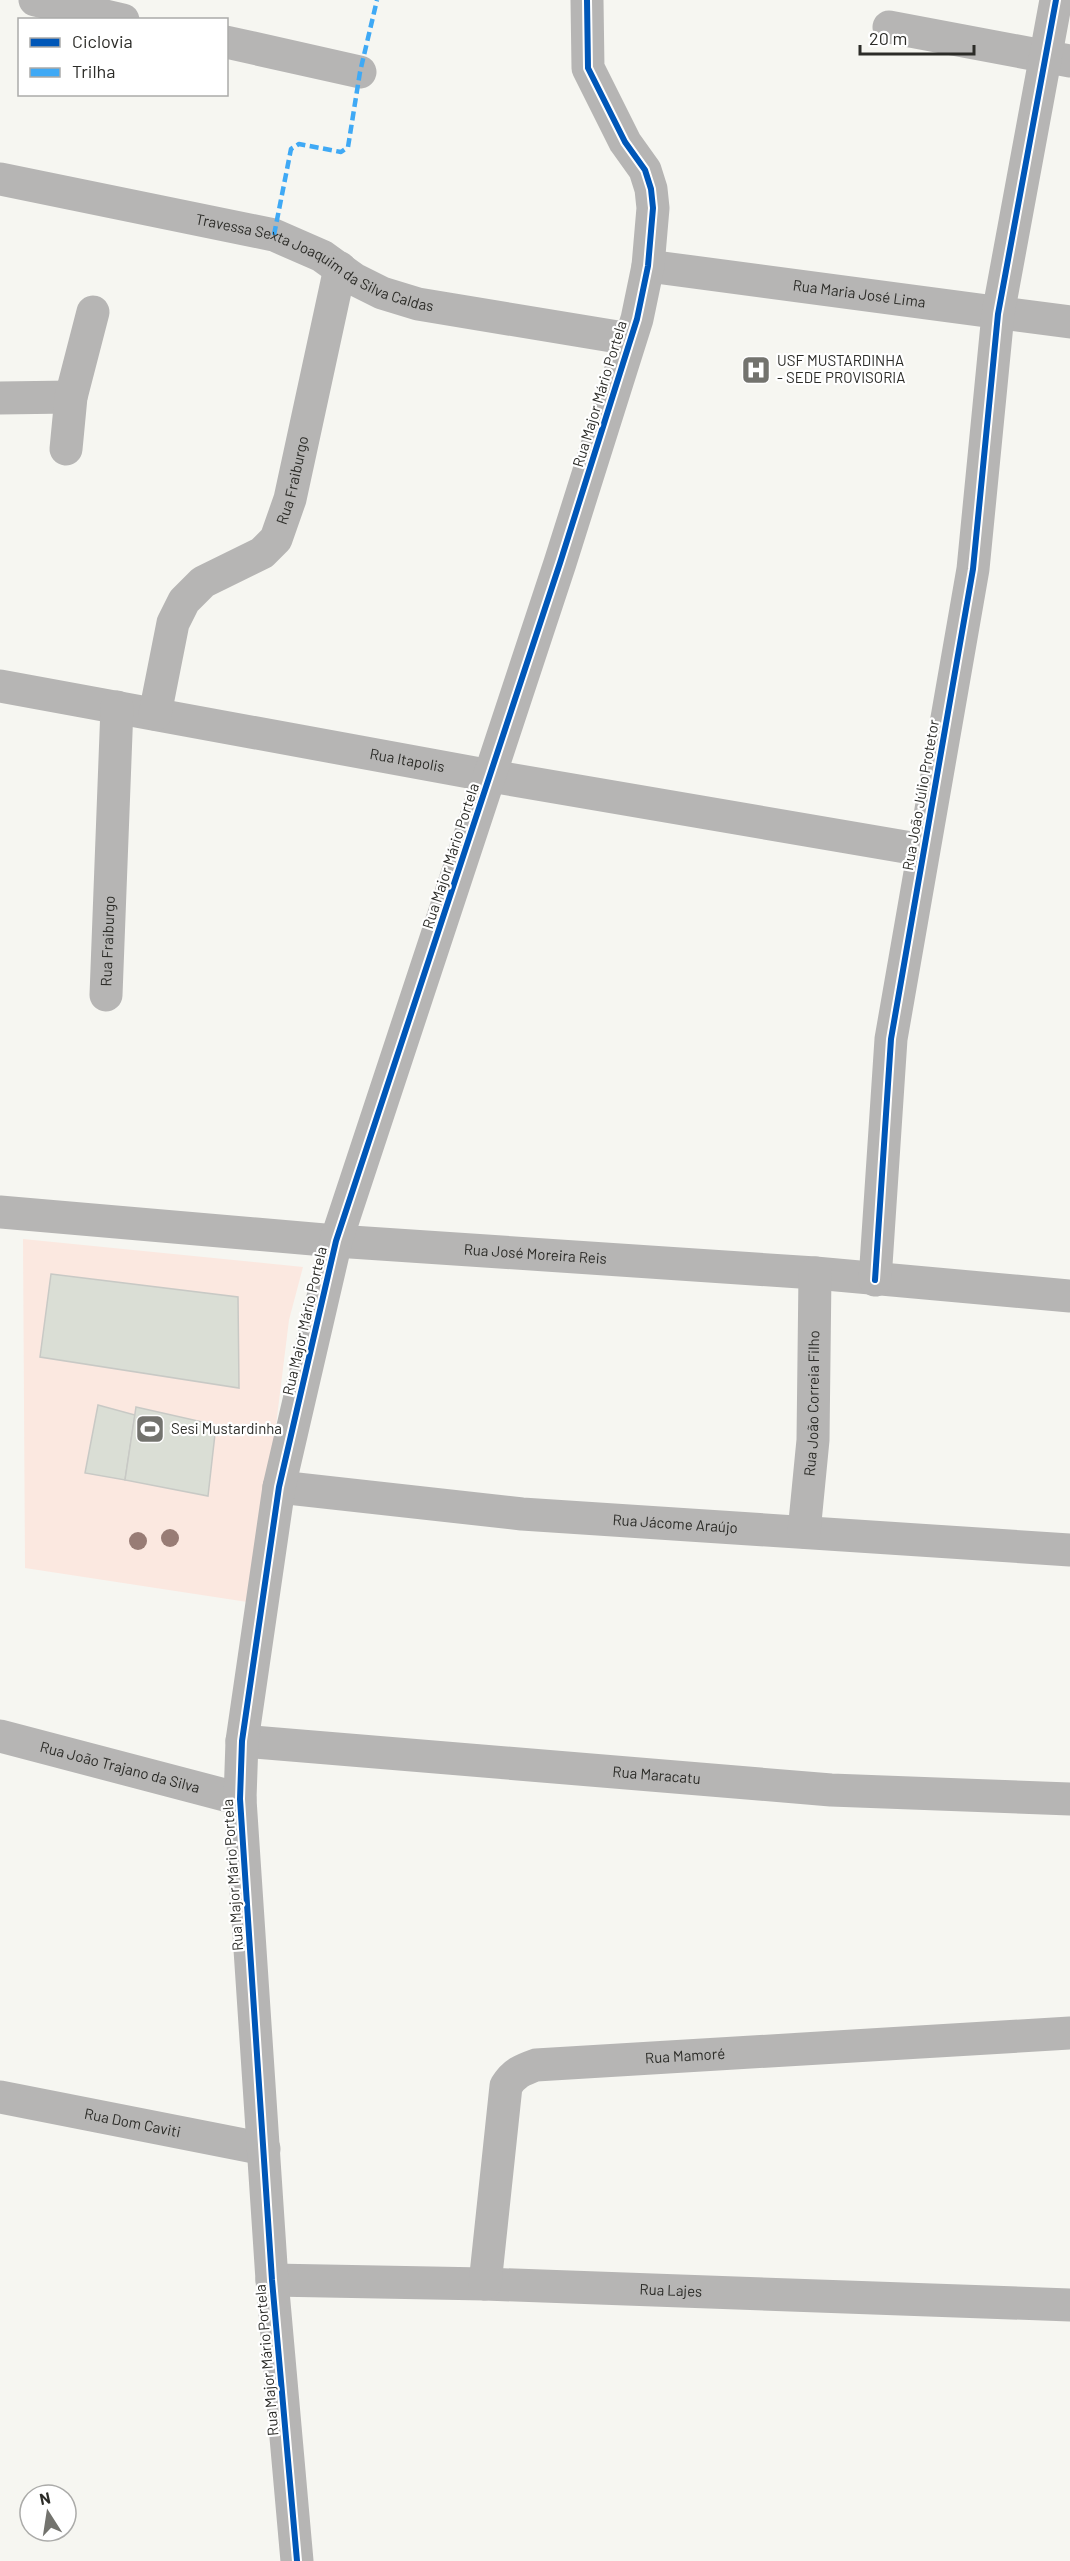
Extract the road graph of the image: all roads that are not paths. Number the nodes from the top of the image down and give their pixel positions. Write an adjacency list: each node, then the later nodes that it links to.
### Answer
1 (35, 0): 4 (street)
2 (587, 0): 10 (street, Rua Major Mário Portela)
3 (1056, 0): 7 (street, Rua João Júlio Protetor)
4 (114, 18)
5 (889, 27): 7 (street)
6 (228, 42): 8 (street)
7 (1058, 58): 13 (street, Rua João Júlio Protetor)
8 (360, 72)
9 (0, 179): 11 (street, Travessa Sexta Joaquim da Silva Caldas)
10 (648, 266): 13 (street, Rua Maria José Lima); 15 (street, Rua Major Mário Portela)
11 (340, 268): 15 (street, Travessa Sexta Joaquim da Silva Caldas); 21 (street, Rua Fraiburgo)
12 (93, 312): 16 (street)
13 (998, 314): 14 (street, Rua Maria José Lima); 23 (street, Rua João Júlio Protetor)
14 (1070, 322)
15 (630, 339): 22 (street, Rua Major Mário Portela)
16 (71, 397): 17 (street); 18 (street)
17 (0, 398)
18 (66, 449)
19 (0, 687): 20 (street, Rua Itapolis)
20 (117, 707): 21 (street, Rua Itapolis); 24 (street, Rua Fraiburgo)
21 (155, 714): 22 (street, Rua Itapolis)
22 (491, 776): 23 (street, Rua Itapolis); 26 (street, Rua Major Mário Portela)
23 (923, 850): 28 (street, Rua João Júlio Protetor)
24 (106, 995)
25 (0, 1212): 26 (street, Rua José Moreira Reis)
26 (336, 1241): 27 (street, Rua José Moreira Reis); 30 (street, Rua Major Mário Portela)
27 (815, 1274): 28 (street, Rua José Moreira Reis); 31 (street, Rua João Correia Filho)
28 (875, 1280): 29 (street, Rua José Moreira Reis)
29 (1070, 1296)
30 (279, 1486): 31 (street, Rua Jácome Araújo); 34 (street, Rua Major Mário Portela)
31 (804, 1532): 32 (street, Rua Jácome Araújo)
32 (1070, 1550)
33 (0, 1736): 35 (street, Rua João Trajano da Silva)
34 (242, 1741): 35 (street, Rua Major Mário Portela); 36 (street, Rua Maracatu)
35 (240, 1798): 39 (street, Rua Major Mário Portela)
36 (1070, 1799)
37 (1070, 2033): 41 (street, Rua Mamoré)
38 (0, 2097): 39 (street, Rua Dom Caviti)
39 (264, 2149): 40 (street, Rua Major Mário Portela)
40 (272, 2280): 41 (street, Rua Lajes); 43 (street, Rua Major Mário Portela)
41 (484, 2284): 42 (street, Rua Lajes)
42 (1070, 2305)
43 (297, 2561)

